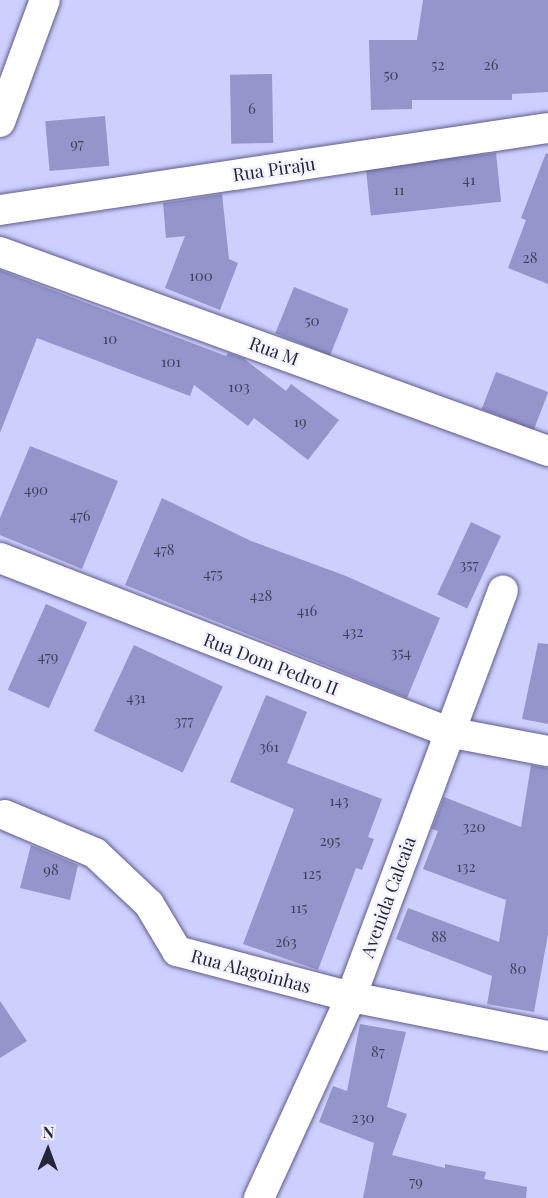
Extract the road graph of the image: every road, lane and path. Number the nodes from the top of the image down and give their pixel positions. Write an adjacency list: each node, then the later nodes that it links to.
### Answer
1 (45, 0): 2 (street)
2 (0, 122)
3 (548, 128): 4 (street, Rua Piraju)
4 (0, 210)
5 (0, 252): 6 (street, Rua M)
6 (548, 451)
7 (0, 558): 9 (street, Rua Dom Pedro II)
8 (503, 591): 9 (street, Avenida Calcaia)
9 (448, 732): 10 (street, Rua Dom Pedro II); 12 (street, Avenida Calcaia)
10 (548, 751)
11 (5, 815): 12 (street, Rua Alagoinhas)
12 (351, 997): 13 (street, Rua Alagoinhas); 14 (street, Avenida Calcaia)
13 (548, 1036)
14 (259, 1198)

